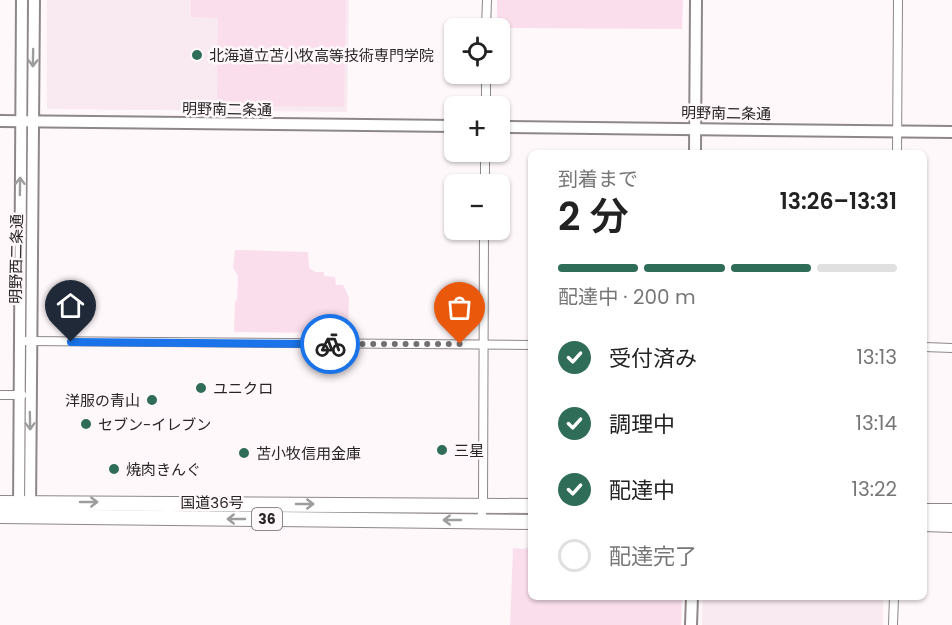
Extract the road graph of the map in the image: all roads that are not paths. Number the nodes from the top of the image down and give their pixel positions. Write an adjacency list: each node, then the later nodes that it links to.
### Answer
1 (22, 0): 8 (street, 明野西二条通)
2 (34, 0): 9 (street, 明野西二条通, one-way to 9)
3 (486, 0): 6 (street)
4 (696, 0): 12 (street)
5 (898, 0): 13 (street)
6 (486, 18)
7 (0, 120): 8 (street, 明野南二条通)
8 (21, 121): 9 (street, 明野南二条通); 18 (street, 明野西二条通, one-way to 8)
9 (33, 121): 10 (street, 明野南二条通); 18 (street, 明野西二条通)
10 (444, 126)
11 (510, 127): 12 (street, 明野南二条通)
12 (695, 128): 13 (street, 明野南二条通); 15 (street)
13 (897, 131): 14 (street, 明野南二条通); 16 (street)
14 (952, 132)
15 (694, 150)
16 (897, 150)
17 (484, 240): 19 (street)
18 (25, 341): 19 (street); 24 (street, 明野西二条通)
19 (483, 345): 20 (street); 27 (street)
20 (528, 345)
21 (927, 347): 22 (street)
22 (952, 348)
23 (0, 395): 24 (street)
24 (24, 395): 25 (street, 明野西二条通)
25 (24, 502): 26 (highway, 国道36号 / 36); 27 (highway, 国道36号 / 36, one-way to 27); 32 (street, 明野西二条通)
26 (0, 503)
27 (483, 505): 28 (highway, 国道36号 / 36); 33 (street)
28 (528, 506)
29 (927, 510): 30 (highway)
30 (952, 511)
31 (0, 516): 32 (highway, 国道36号 / 36)
32 (24, 517): 33 (highway, 国道36号 / 36, one-way to 32)
33 (481, 521): 34 (highway, 国道36号 / 36)
34 (528, 522)
35 (927, 524): 36 (highway)
36 (952, 525)
37 (692, 600): 39 (street)
38 (894, 600): 40 (street)
39 (692, 625)
40 (893, 625)

